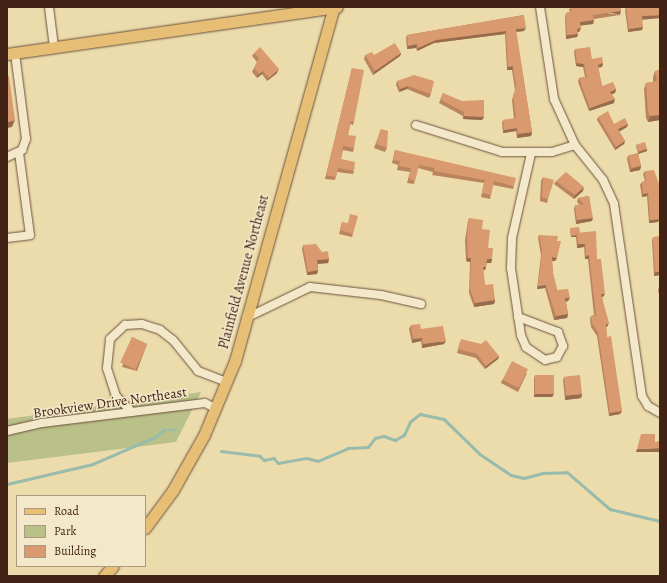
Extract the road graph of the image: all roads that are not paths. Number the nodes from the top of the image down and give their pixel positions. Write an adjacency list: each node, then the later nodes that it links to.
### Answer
1 (49, 7): 4 (street)
2 (335, 7): 4 (main road); 14 (main road, Plainfield Avenue Northeast)
3 (540, 7): 7 (street)
4 (54, 47): 5 (main road)
5 (11, 53): 8 (street)
6 (416, 125): 9 (street)
7 (575, 145): 9 (street); 18 (street)
8 (19, 153): 10 (street); 11 (street)
9 (531, 154): 13 (street)
10 (7, 157)
11 (7, 238)
12 (421, 304): 14 (street)
13 (518, 317): 13 (street)
14 (246, 318): 15 (main road, Plainfield Avenue Northeast)
15 (227, 382): 16 (main road, Plainfield Avenue Northeast); 17 (street)
16 (217, 408): 17 (street, Brookview Drive Northeast); 20 (main road, Plainfield Avenue Northeast)
17 (132, 412): 19 (street, Brookview Drive Northeast)
18 (660, 412)
19 (7, 431)
20 (146, 527)
21 (112, 567): 22 (main road)
22 (104, 576)

